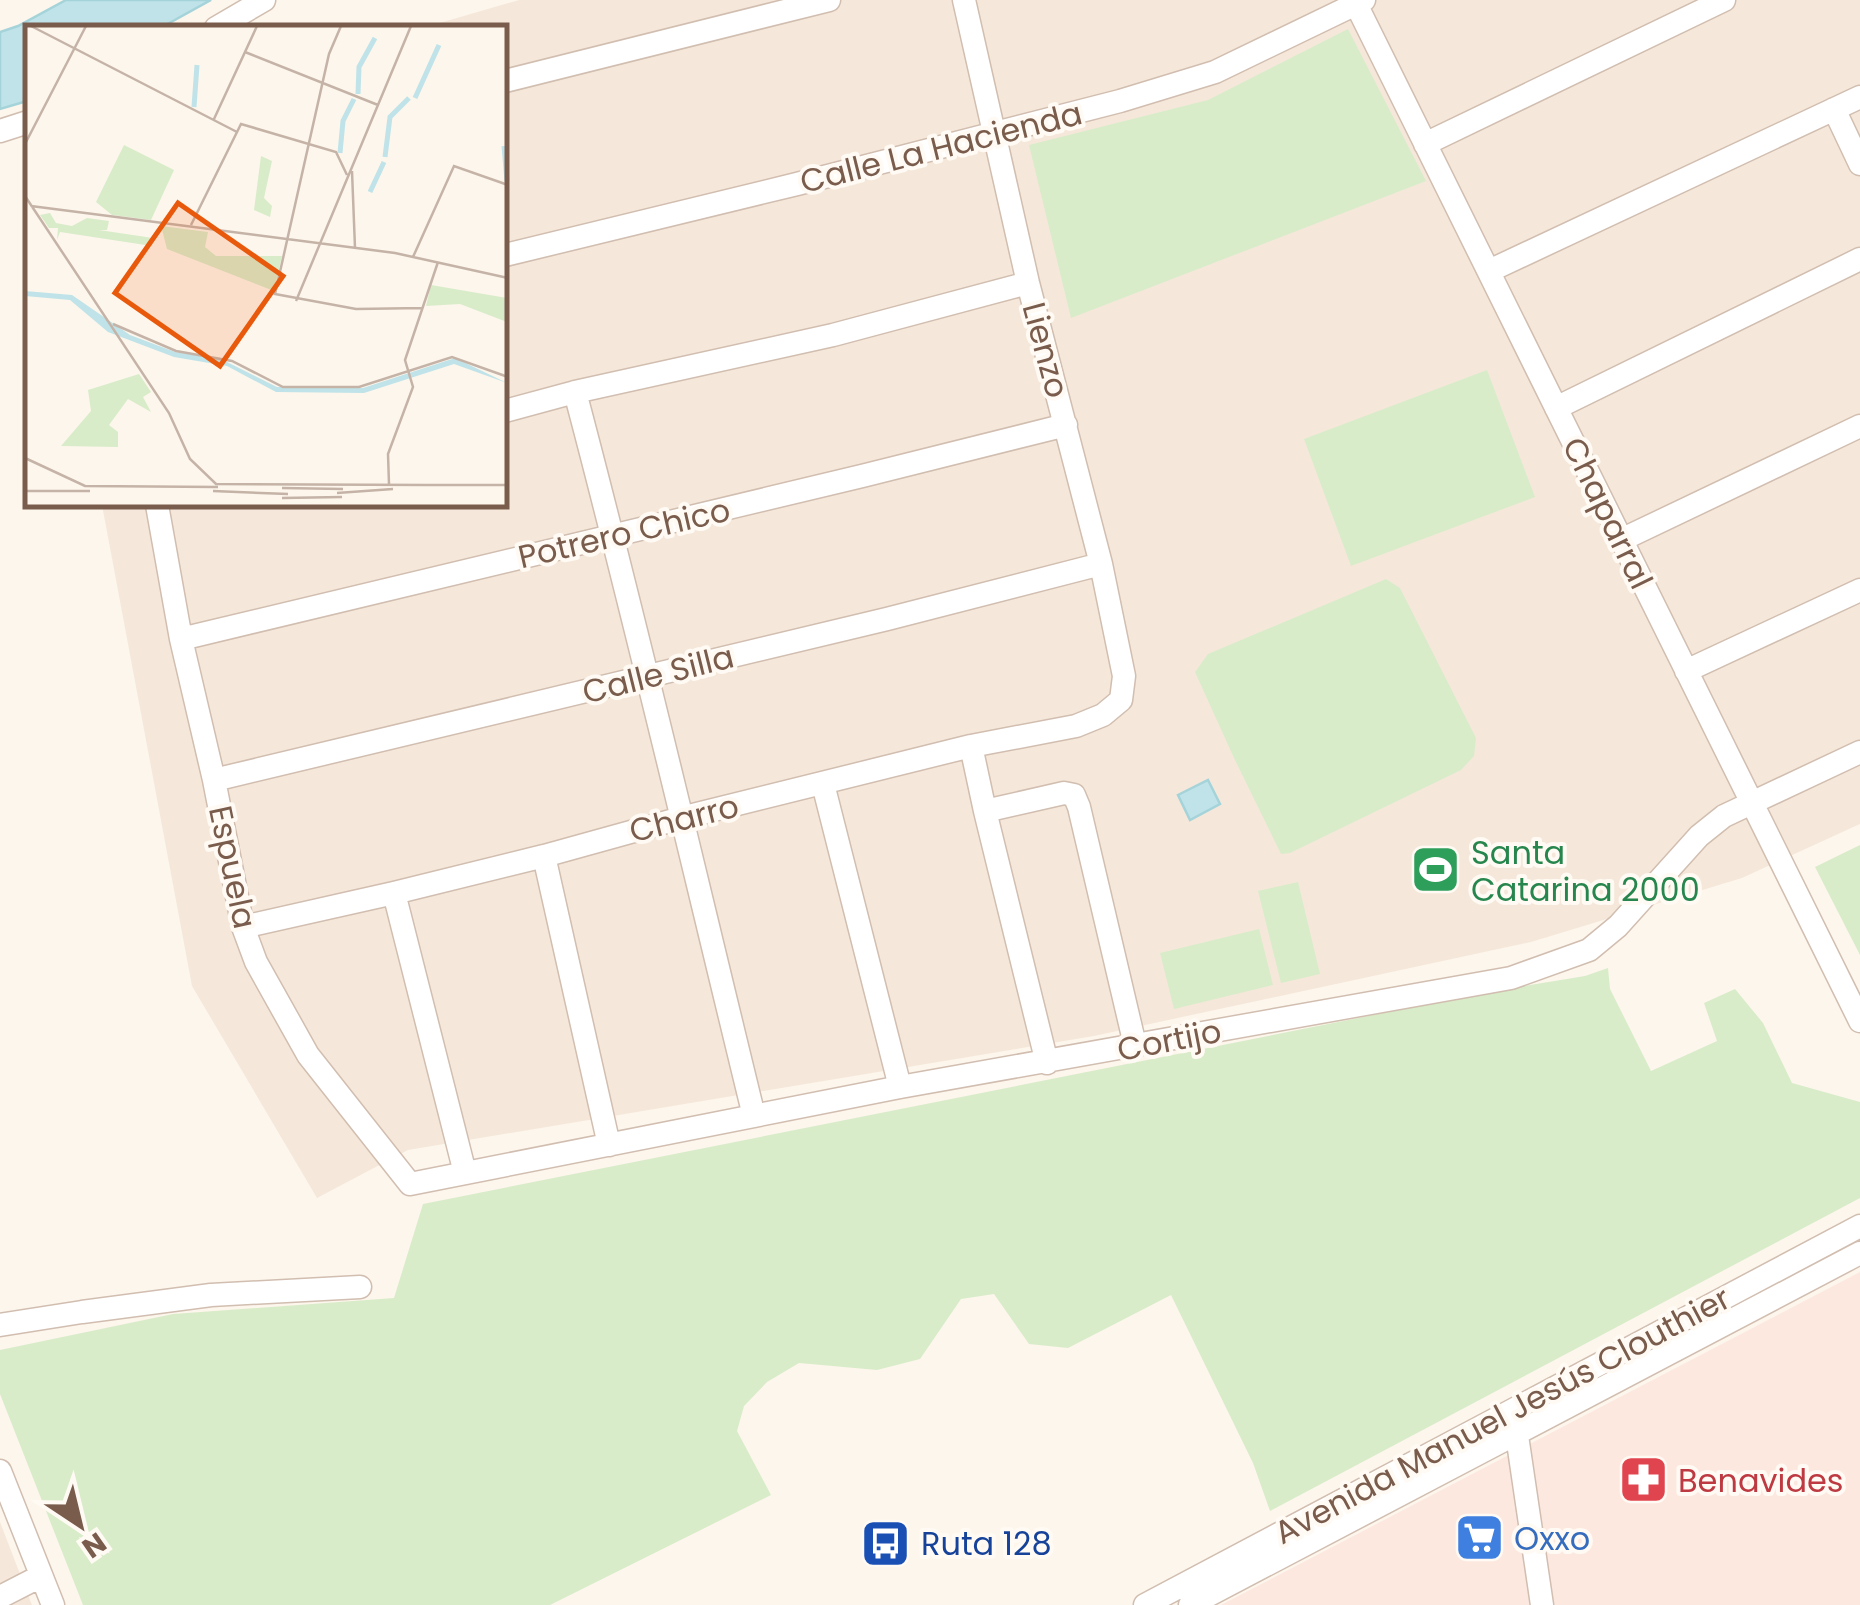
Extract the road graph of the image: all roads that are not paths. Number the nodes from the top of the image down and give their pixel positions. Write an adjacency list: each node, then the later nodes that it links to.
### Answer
1 (264, 0): 6 (street)
2 (829, 0): 7 (street)
3 (964, 0): 12 (street, Lienzo)
4 (1724, 0): 13 (street)
5 (1360, 2): 12 (street, Calle La Hacienda); 13 (street, Chaparral)
6 (221, 25)
7 (508, 80)
8 (1860, 97): 9 (street)
9 (1834, 110): 14 (street); 17 (street)
10 (25, 123): 11 (street)
11 (0, 132)
12 (996, 134): 15 (street, Calle La Hacienda); 18 (street, Lienzo)
13 (1426, 144): 17 (street, Chaparral)
14 (1860, 164)
15 (508, 255)
16 (1860, 259): 20 (street)
17 (1489, 272): 20 (street, Chaparral)
18 (1028, 283): 19 (street); 22 (street, Lienzo)
19 (575, 392): 21 (street); 25 (street)
20 (1556, 408): 26 (street, Chaparral)
21 (508, 409)
22 (1066, 424): 25 (street, Potrero Chico); 27 (street, Lienzo)
23 (1860, 426): 26 (street)
24 (159, 508): 29 (street, Espuela)
25 (613, 536): 29 (street, Potrero Chico); 31 (street)
26 (1622, 540): 30 (street, Chaparral)
27 (1101, 564): 31 (street, Calle Silla); 32 (street, Lienzo)
28 (1860, 590): 30 (street)
29 (181, 639): 35 (street, Espuela)
30 (1686, 670): 37 (street, Chaparral)
31 (649, 676): 35 (street, Calle Silla); 39 (street)
32 (1120, 700): 33 (street, Charro)
33 (972, 746): 36 (street, Charro); 38 (street)
34 (1860, 752): 37 (street, Cortijo)
35 (214, 780): 42 (street, Espuela)
36 (823, 784): 39 (street, Charro); 46 (street)
37 (1751, 802): 43 (street, Chaparral); 44 (street, Cortijo)
38 (985, 812): 44 (street); 45 (street)
39 (681, 818): 40 (street, Charro); 47 (street)
40 (544, 856): 41 (street, Charro); 48 (street)
41 (394, 893): 42 (street, Charro); 49 (street)
42 (243, 926): 50 (street, Espuela)
43 (1860, 1022)
44 (1135, 1046): 45 (street, Cortijo)
45 (1046, 1063): 46 (street, Cortijo)
46 (900, 1088): 47 (street, Cortijo)
47 (754, 1116): 48 (street, Cortijo)
48 (609, 1145): 49 (street, Cortijo)
49 (464, 1173): 50 (street, Cortijo)
50 (410, 1184)
51 (1860, 1226): 55 (street, Avenida Manuel Jesús Clouthier)
52 (1860, 1253): 56 (street, Avenida Manuel Jesús Clouthier)
53 (360, 1287): 54 (street)
54 (0, 1325)
55 (1512, 1409): 56 (street); 61 (street, Avenida Manuel Jesús Clouthier)
56 (1518, 1434): 62 (street, Avenida Manuel Jesús Clouthier); 63 (street)
57 (0, 1471): 58 (street)
58 (41, 1576): 59 (street); 60 (street)
59 (0, 1597)
60 (53, 1605)
61 (1145, 1605)
62 (1190, 1605)
63 (1542, 1605)

